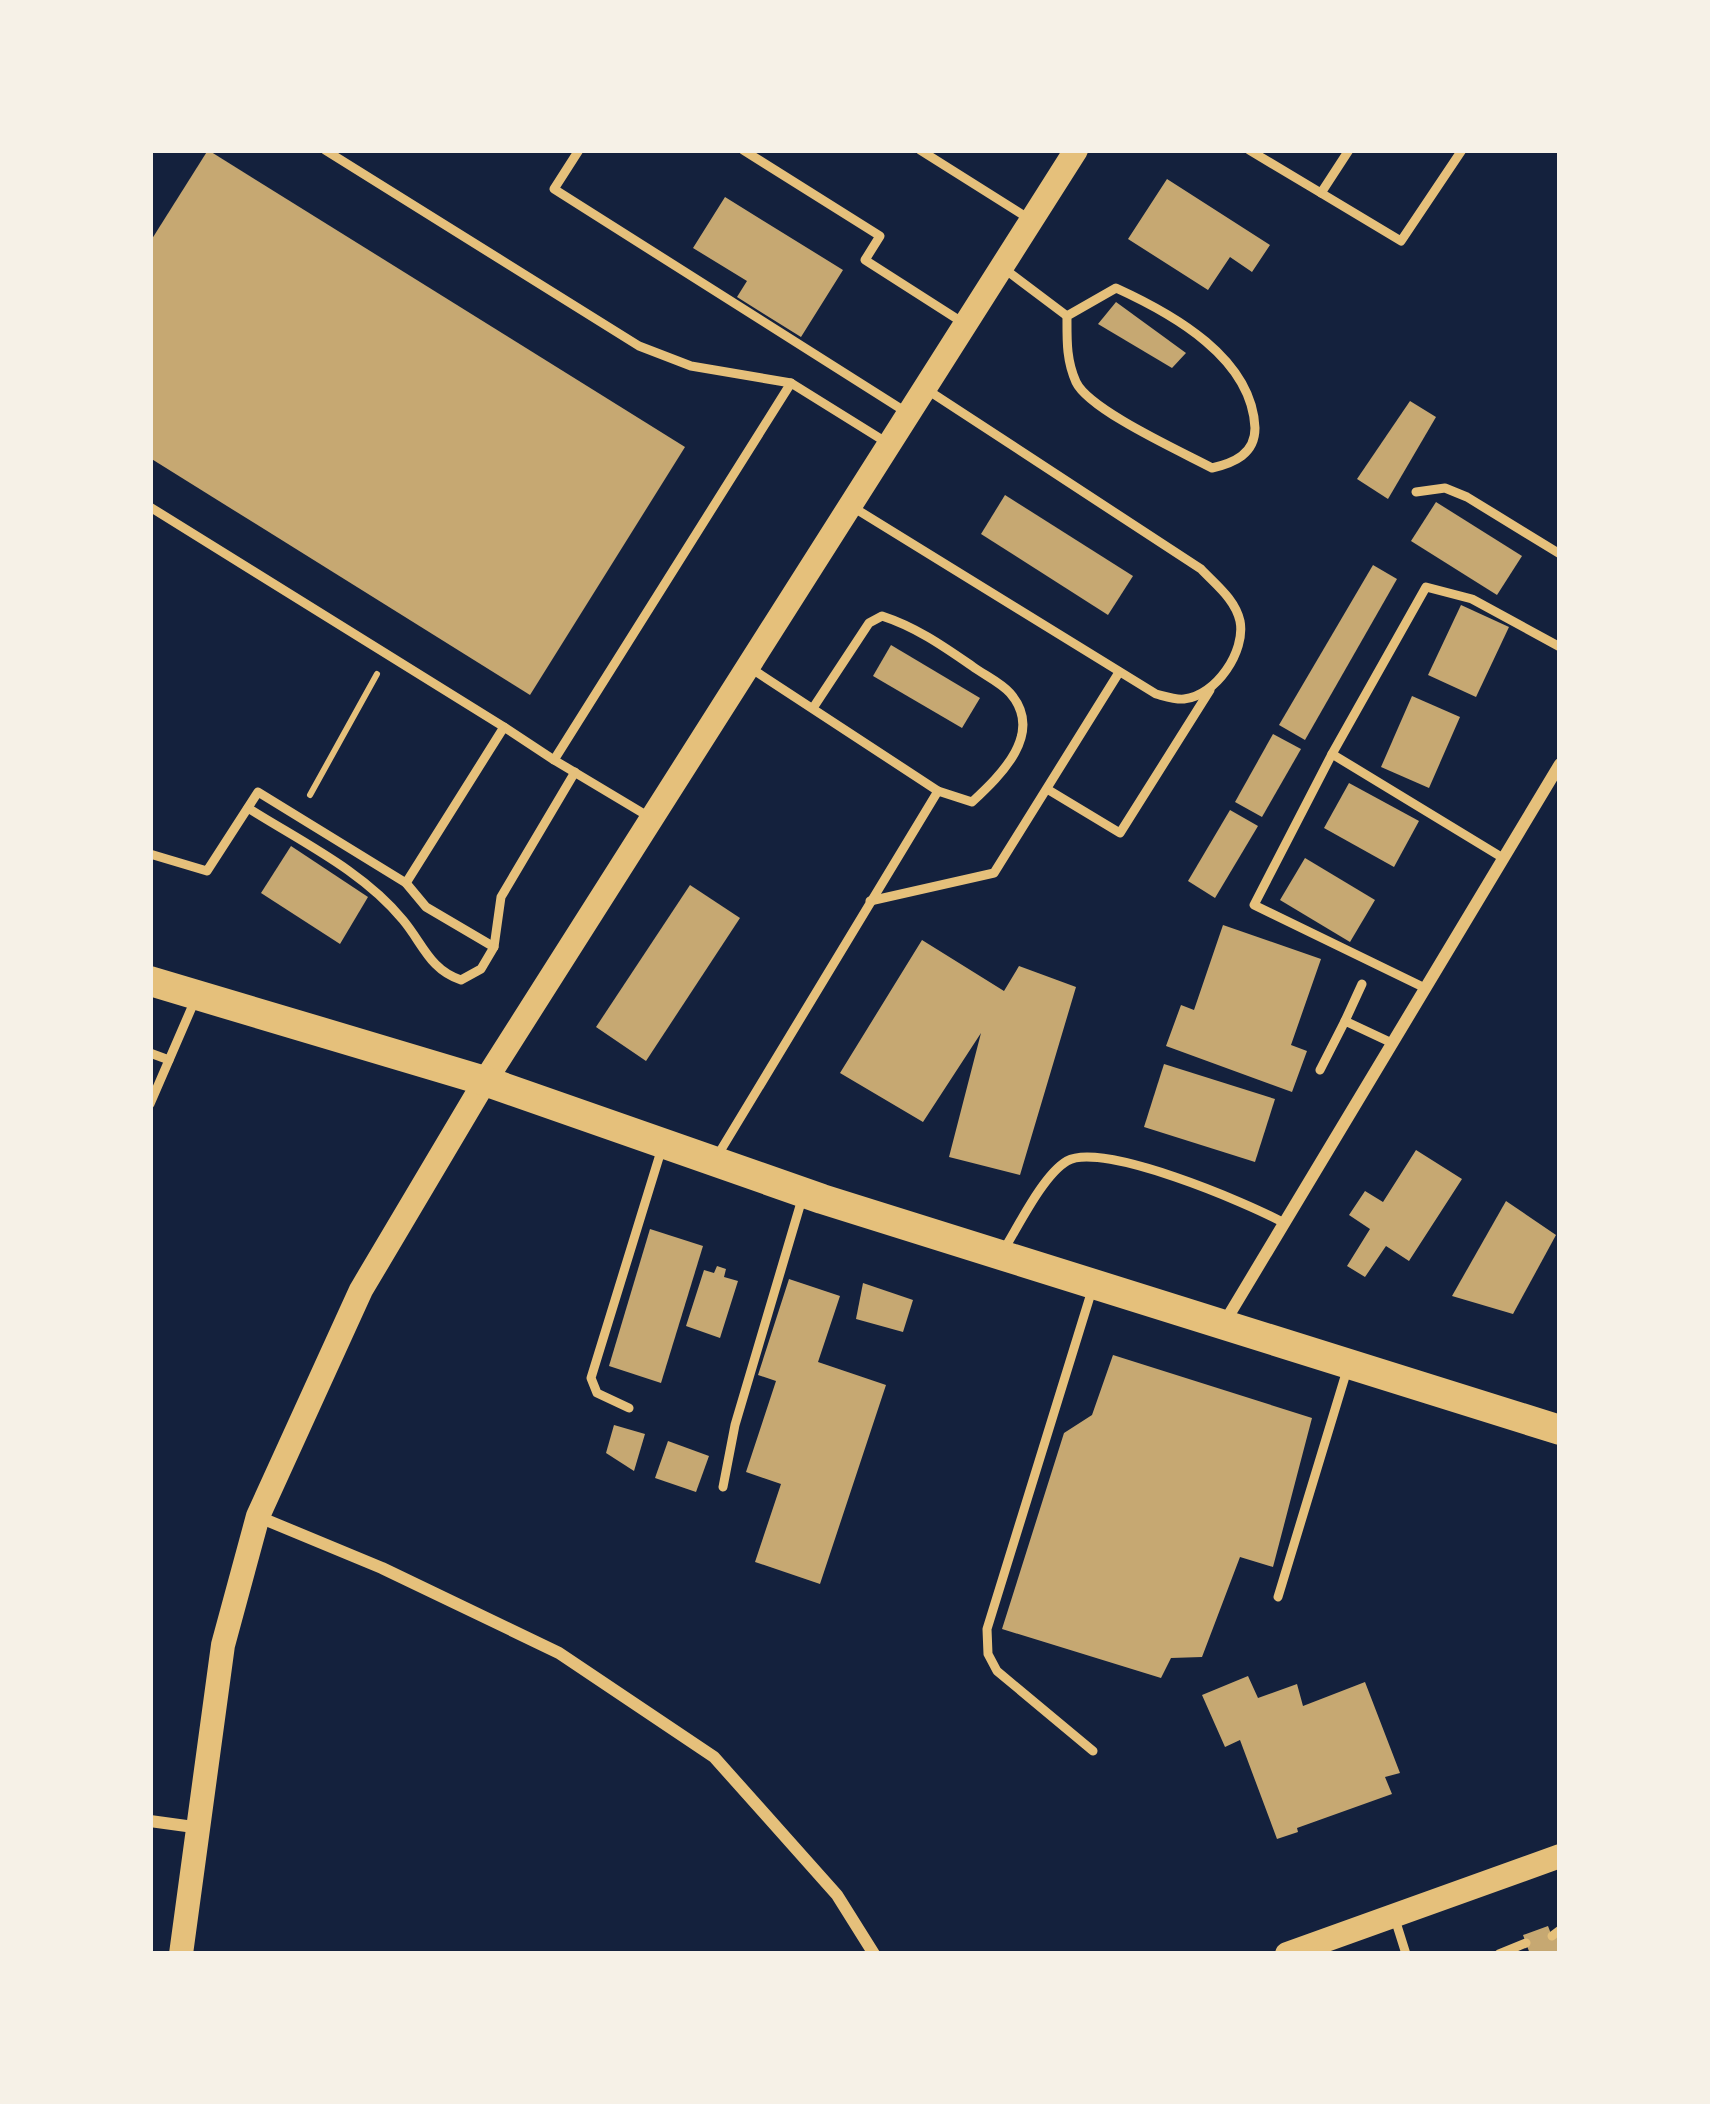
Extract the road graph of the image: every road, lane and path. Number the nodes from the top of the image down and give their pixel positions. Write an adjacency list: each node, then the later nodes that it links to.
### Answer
1 (325, 150): 14 (lane)
2 (579, 150): 16 (lane)
3 (743, 150): 13 (lane)
4 (920, 150): 10 (lane)
5 (1076, 150): 10 (main road)
6 (1249, 150): 9 (lane)
7 (1349, 150): 9 (lane)
8 (1462, 150): 9 (lane)
9 (1321, 193)
10 (1031, 220): 11 (main road)
11 (1002, 266): 12 (lane); 13 (main road)
12 (1067, 316): 12 (lane)
13 (965, 324): 15 (main road)
14 (790, 383): 17 (lane); 30 (lane)
15 (924, 388): 16 (main road); 26 (lane)
16 (908, 413): 17 (main road)
17 (889, 444): 20 (main road)
18 (1416, 492): 21 (lane)
19 (150, 506): 28 (lane)
20 (850, 506): 23 (main road); 25 (lane)
21 (1560, 554)
22 (1560, 647): 29 (lane)
23 (748, 666): 27 (lane); 37 (main road)
24 (377, 674): 35 (path)
25 (1118, 674): 26 (lane); 33 (lane)
26 (1213, 686): 33 (lane)
27 (813, 708): 34 (lane); 34 (lane)
28 (504, 728): 30 (lane); 40 (lane)
29 (1332, 754): 39 (lane); 45 (lane)
30 (554, 760): 32 (lane)
31 (1560, 764): 39 (street)
32 (574, 772): 37 (lane); 42 (lane)
33 (1047, 789): 41 (lane)
34 (938, 791): 41 (lane)
35 (310, 795)
36 (248, 808): 38 (lane); 40 (lane); 42 (lane)
37 (651, 819): 52 (main road)
38 (150, 854)
39 (1504, 858): 45 (street)
40 (406, 883): 42 (lane)
41 (870, 902): 55 (lane)
42 (494, 947)
43 (150, 981): 46 (main road)
44 (1362, 984): 47 (lane)
45 (1425, 988): 48 (street)
46 (197, 995): 50 (lane); 52 (main road)
47 (1345, 1021): 48 (lane); 51 (lane)
48 (1392, 1043): 57 (street)
49 (150, 1053): 50 (lane)
50 (170, 1060): 53 (lane)
51 (1320, 1070)
52 (485, 1081): 54 (main road); 65 (main road)
53 (150, 1104)
54 (662, 1146): 55 (main road); 62 (lane)
55 (713, 1163): 56 (main road)
56 (804, 1194): 58 (main road); 64 (lane)
57 (1284, 1223): 58 (lane); 60 (street)
58 (1000, 1256): 59 (main road)
59 (1093, 1285): 60 (main road); 67 (lane)
60 (1222, 1326): 61 (main road)
61 (1349, 1365): 63 (main road); 66 (lane)
62 (629, 1408)
63 (1560, 1430)
64 (723, 1487)
65 (258, 1516): 69 (main road); 74 (street)
66 (1278, 1597)
67 (1093, 1750)
68 (150, 1821): 69 (street)
69 (201, 1828): 73 (main road)
70 (1560, 1856): 71 (main road)
71 (1394, 1916): 75 (main road); 76 (lane)
72 (1526, 1943): 77 (lane)
73 (181, 1954)
74 (874, 1954)
75 (1288, 1954)
76 (1406, 1954)
77 (1499, 1954)

